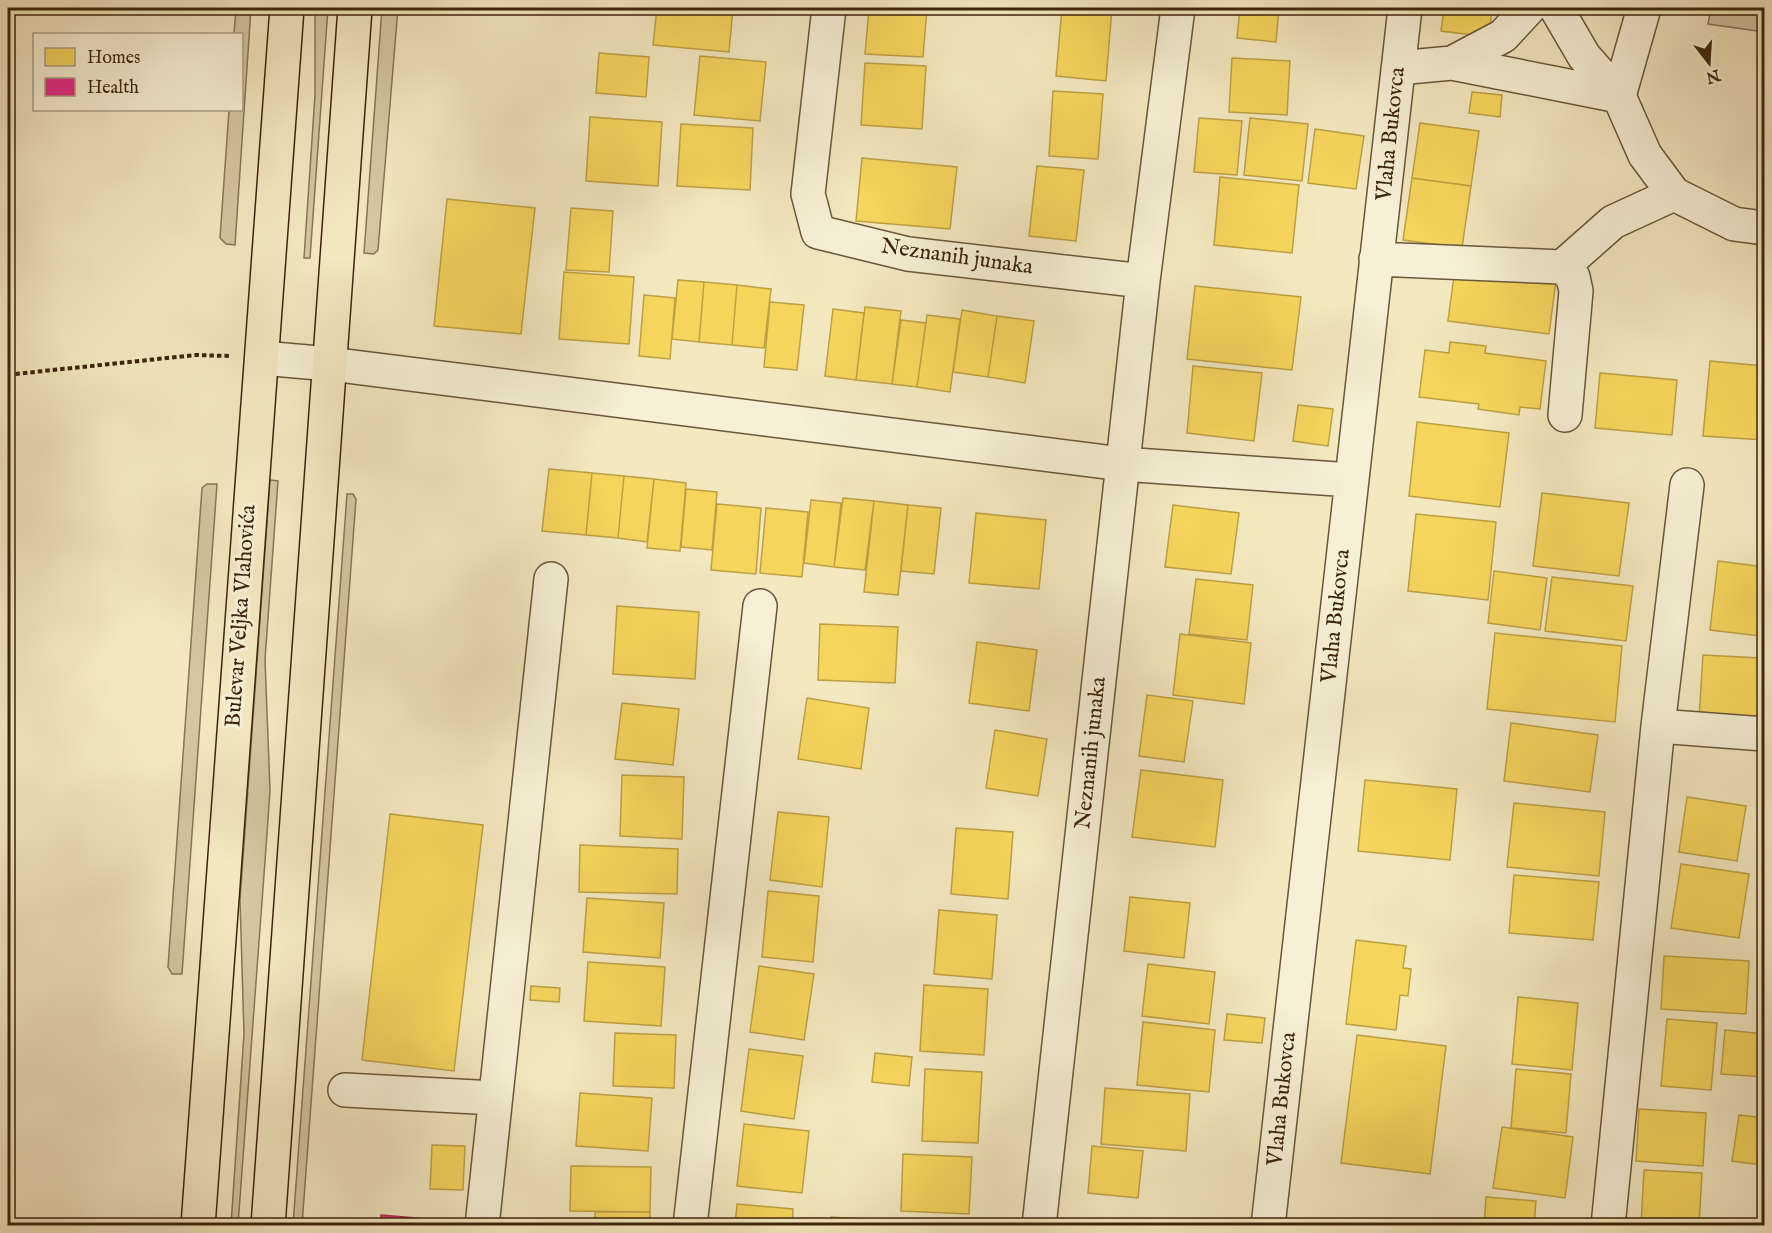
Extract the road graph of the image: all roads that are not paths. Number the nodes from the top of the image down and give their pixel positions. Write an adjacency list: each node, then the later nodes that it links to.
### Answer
1 (287, 8): 17 (main road, Bulevar Veljka Vlahovića)
2 (355, 8): 18 (main road)
3 (829, 8): 16 (street, Neznanih junaka)
4 (1178, 8): 16 (street, Neznanih junaka)
5 (1405, 8): 10 (street, Vlaha Bukovca)
6 (1529, 8): 9 (street)
7 (1556, 8): 11 (street)
8 (1644, 8): 11 (street)
9 (1452, 63): 10 (street); 11 (street)
10 (1398, 68): 14 (street, Vlaha Bukovca)
11 (1619, 96): 12 (street)
12 (1674, 194): 13 (street); 15 (street)
13 (1764, 228)
14 (1377, 259): 15 (street); 21 (street, Vlaha Bukovca)
15 (1562, 267): 19 (street)
16 (1143, 281): 20 (street, Neznanih junaka)
17 (262, 358): 18 (street); 29 (main road, Bulevar Veljka Vlahovića)
18 (330, 364): 20 (street); 30 (main road)
19 (1565, 415)
20 (1122, 464): 21 (street); 33 (street, Neznanih junaka)
21 (1352, 480): 34 (street, Vlaha Bukovca)
22 (1687, 484): 25 (street)
23 (551, 579): 28 (street)
24 (760, 606): 32 (street)
25 (1658, 726): 26 (street); 35 (street)
26 (1764, 734)
27 (345, 1090): 28 (street)
28 (495, 1098): 31 (street)
29 (198, 1226)
30 (268, 1226)
31 (482, 1226)
32 (690, 1226)
33 (1039, 1226)
34 (1268, 1226)
35 (1608, 1226)

